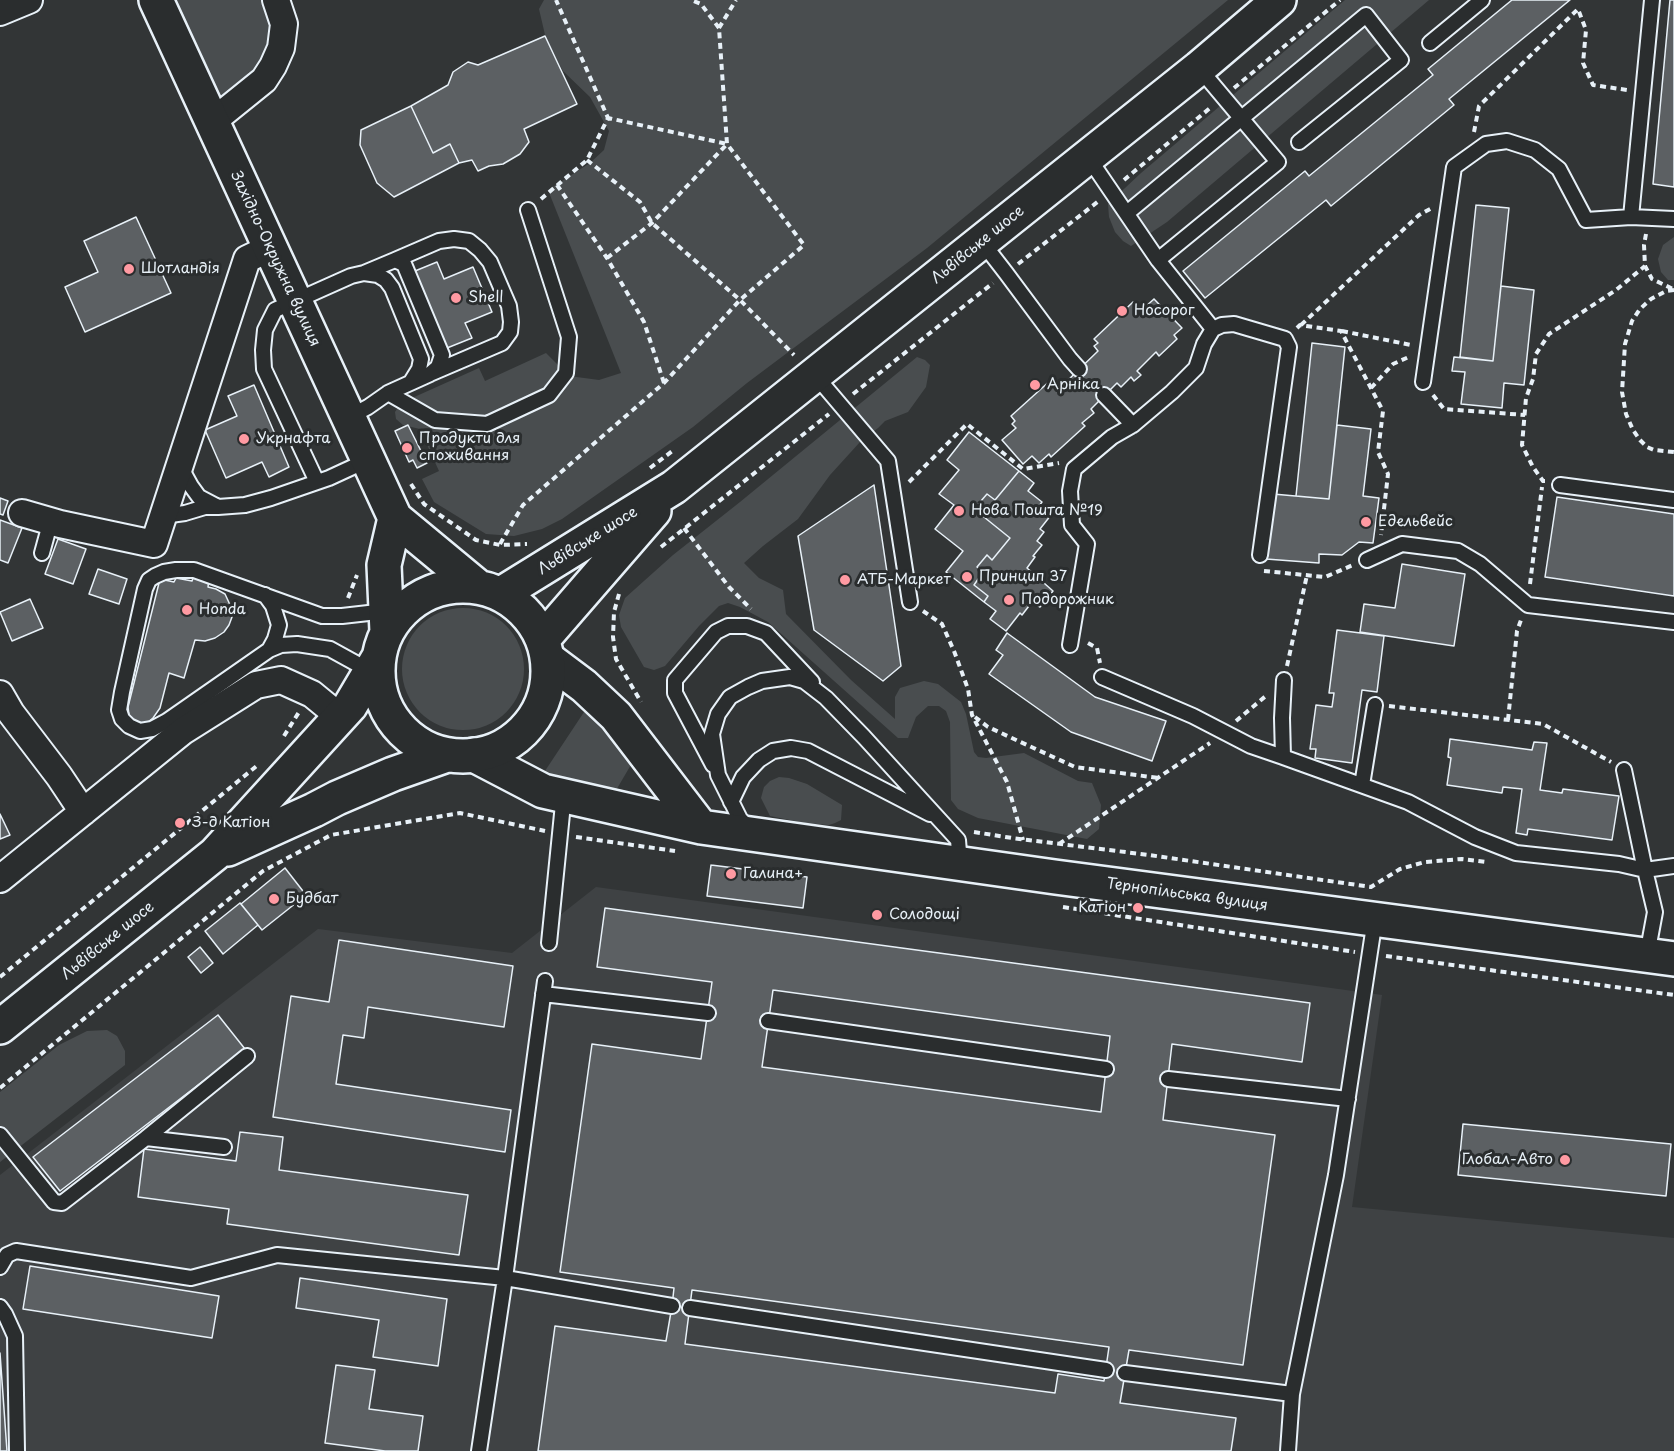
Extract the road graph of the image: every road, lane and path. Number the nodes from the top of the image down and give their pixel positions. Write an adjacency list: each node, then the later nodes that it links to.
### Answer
1 (29, 0): 11 (street)
2 (156, 0): 19 (main road, Західно-Окружна вулиця)
3 (276, 0): 19 (street)
4 (555, 0): 17 (path)
5 (691, 0): 12 (path)
6 (736, 0): 12 (path)
7 (1279, 0): 14 (main road, Львівське шосе)
8 (1340, 0): 16 (path)
9 (1482, 0): 13 (lane)
10 (1652, 0): 30 (lane)
11 (0, 12)
12 (719, 28): 21 (path)
13 (1430, 43)
14 (1199, 68): 16 (lane); 23 (main road, Львівське шосе)
15 (1612, 89): 22 (path)
16 (1224, 97): 18 (lane); 26 (path)
17 (608, 117): 21 (path); 24 (path)
18 (1241, 117): 20 (lane); 29 (lane); 38 (lane)
19 (212, 122): 35 (main road, Західно-Окружна вулиця)
20 (1299, 142)
21 (727, 144): 33 (path); 43 (path)
22 (1469, 156): 27 (lane); 30 (lane)
23 (1088, 157): 26 (lane); 34 (main road, Львівське шосе)
24 (586, 160): 25 (path); 33 (path)
25 (557, 185): 28 (path); 36 (path)
26 (1112, 190): 29 (lane); 41 (path)
27 (1450, 198): 45 (path); 49 (lane)
28 (528, 210): 57 (lane)
29 (1127, 213): 38 (lane)
30 (1631, 217): 31 (lane)
31 (1649, 218): 32 (lane); 39 (path)
32 (1674, 219)
33 (652, 223): 36 (path); 43 (path)
34 (982, 242): 41 (lane); 50 (main road, Львівське шосе)
35 (270, 248): 44 (main road, Західно-Окружна вулиця); 66 (street)
36 (607, 258): 55 (path)
37 (395, 260): 40 (lane); 52 (lane); 52 (lane)
38 (1158, 260): 46 (lane)
39 (1645, 266): 42 (path); 60 (path)
40 (364, 273): 44 (lane); 53 (lane)
41 (1006, 273): 51 (lane); 59 (path)
42 (1674, 289): 63 (path)
43 (740, 300): 50 (path); 55 (path)
44 (294, 301): 61 (main road, Західно-Окружна вулиця); 69 (lane)
45 (1300, 325): 47 (path); 48 (path)
46 (1213, 329): 48 (lane); 62 (lane)
47 (1341, 331): 49 (path); 56 (path)
48 (1285, 339): 84 (lane)
49 (1428, 348): 54 (lane); 56 (path)
50 (805, 365): 59 (lane); 71 (main road, Львівське шосе)
51 (1079, 369)
52 (430, 374): 53 (lane)
53 (411, 382): 57 (lane)
54 (1423, 382): 60 (path)
55 (664, 383): 81 (path)
56 (1370, 388): 85 (path)
57 (388, 393): 61 (lane)
58 (1104, 395): 62 (lane)
59 (840, 405): 72 (lane); 79 (path)
60 (1525, 415): 68 (path)
61 (348, 417): 64 (main road, Західно-Окружна вулиця)
62 (1133, 425): 96 (lane)
63 (1674, 452)
64 (368, 460): 69 (lane); 77 (main road, Західно-Окружна вулиця)
65 (1067, 462): 72 (path)
66 (180, 466): 74 (lane); 76 (street)
67 (406, 476): 81 (path)
68 (1543, 481): 70 (path); 86 (path)
69 (317, 482): 74 (lane)
70 (1560, 485): 73 (lane)
71 (674, 487): 89 (main road, Львівське шосе); 97 (main road, Львівське шосе)
72 (894, 497): 91 (lane)
73 (1674, 500)
74 (218, 507): 76 (lane)
75 (22, 513): 78 (street)
76 (163, 516): 78 (street)
77 (395, 518): 89 (main road, Західно-Окружна вулиця); 95 (main road)
78 (60, 524): 83 (lane)
79 (684, 528): 82 (path); 93 (path)
80 (535, 541): 81 (path)
81 (500, 545)
82 (659, 548)
83 (42, 553)
84 (1260, 555): 87 (path)
85 (1373, 557): 87 (path); 92 (lane)
86 (1532, 566)
87 (1307, 576): 100 (path)
88 (622, 586): 104 (path)
89 (489, 590): 95 (main road); 97 (main road)
90 (265, 595): 95 (lane); 98 (lane); 98 (lane)
91 (910, 602): 105 (path)
92 (1528, 605): 94 (lane); 107 (path)
93 (758, 616)
94 (1674, 622)
95 (381, 643): 98 (lane); 106 (main road, Львівське шосе); 109 (main road)
96 (1070, 645)
97 (546, 649): 109 (main road); 120 (main road)
98 (269, 650)
99 (1102, 677): 108 (lane)
100 (1284, 680): 108 (path); 110 (lane)
101 (0, 694): 118 (street)
102 (826, 698): 113 (lane); 113 (lane); 119 (lane)
103 (1375, 705): 107 (path); 115 (lane)
104 (647, 711)
105 (972, 715): 114 (path); 124 (path)
106 (340, 717): 118 (street); 127 (main road, Львівське шосе)
107 (1508, 720): 112 (path)
108 (1224, 732): 110 (lane); 114 (path)
109 (461, 755): 116 (main road, Тернопільська вулиця); 127 (main road, Львівське шосе)
110 (1283, 757): 115 (lane)
111 (264, 760): 138 (path)
112 (1624, 770): 131 (lane)
113 (718, 775): 117 (lane)
114 (1160, 778): 125 (path)
115 (1362, 785): 131 (lane)
116 (564, 794): 120 (main road, Тернопільська вулиця); 122 (lane)
117 (731, 802): 119 (lane); 123 (lane)
118 (83, 812): 132 (street)
119 (937, 818): 129 (lane)
120 (701, 827): 123 (main road, Тернопільська вулиця)
121 (967, 828): 124 (path)
122 (560, 834): 126 (path); 135 (lane); 146 (path)
123 (755, 834): 129 (main road, Тернопільська вулиця)
124 (1023, 840): 125 (path)
125 (1059, 844): 128 (path)
126 (680, 851)
127 (215, 854): 142 (main road, Львівське шосе)
128 (1497, 863)
129 (960, 864): 134 (main road, Тернопільська вулиця)
130 (1674, 866): 131 (lane)
131 (1646, 870): 137 (lane)
132 (0, 879)
133 (1063, 908): 136 (path)
134 (1376, 920): 136 (lane); 137 (main road, Тернопільська вулиця)
135 (549, 943)
136 (1370, 954): 139 (path); 147 (lane)
137 (1660, 957)
138 (0, 977)
139 (1674, 995)
140 (708, 1013): 152 (lane)
141 (768, 1021): 144 (lane)
142 (0, 1027)
143 (247, 1056): 149 (lane)
144 (1106, 1069)
145 (1168, 1079): 147 (lane)
146 (0, 1088)
147 (1348, 1099): 158 (lane)
148 (0, 1135): 149 (lane)
149 (146, 1138): 150 (lane)
150 (224, 1147)
151 (0, 1267): 152 (lane)
152 (505, 1278): 153 (lane); 160 (lane)
153 (672, 1306)
154 (0, 1307): 159 (lane)
155 (690, 1308): 156 (lane)
156 (1106, 1370)
157 (1125, 1373): 158 (lane)
158 (1292, 1394): 161 (lane)
159 (17, 1451)
160 (479, 1451)
161 (1288, 1451)

